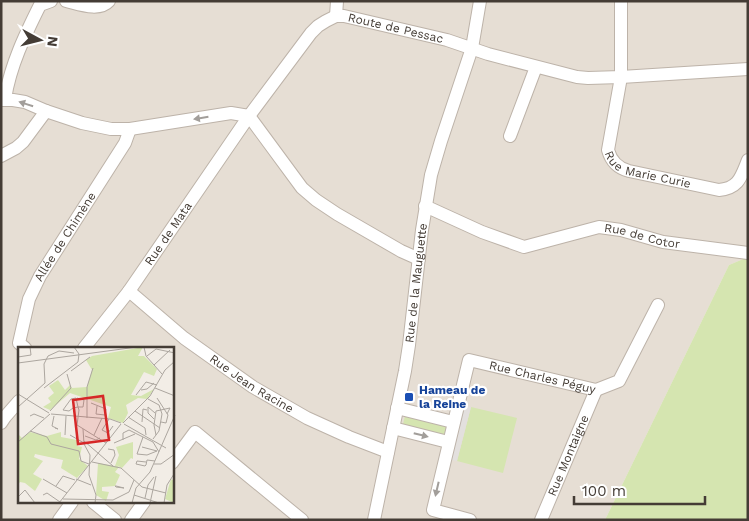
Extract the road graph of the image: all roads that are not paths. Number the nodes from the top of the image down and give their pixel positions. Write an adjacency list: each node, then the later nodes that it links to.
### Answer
1 (51, 1): 12 (street)
2 (66, 1): 3 (street)
3 (109, 1)
4 (337, 1): 7 (street)
5 (480, 1): 8 (street, Rue de la Mauguette)
6 (621, 1): 11 (street, Rue Marie Curie)
7 (336, 16): 8 (street, Route de Pessac); 14 (street, Route de Pessac)
8 (472, 48): 9 (street, Route de Pessac); 19 (street, Rue de la Mauguette)
9 (536, 67): 11 (street, Route de Pessac); 16 (street)
10 (748, 69): 11 (street, Route de Pessac)
11 (622, 77): 18 (street, Rue Marie Curie)
12 (3, 100): 13 (street, one-way to 12)
13 (46, 111): 15 (street); 17 (street)
14 (250, 116): 15 (street, one-way to 15); 21 (street); 22 (street, Rue de Mata)
15 (130, 129): 24 (street, Allée de Chimène)
16 (510, 136)
17 (1, 156)
18 (748, 160)
19 (425, 206): 20 (street, Rue de Cotor); 21 (street, Rue de la Mauguette)
20 (748, 253)
21 (419, 259): 28 (street, Rue de la Mauguette)
22 (128, 291): 25 (street, Rue de Mata); 33 (street, Rue Jean Racine)
23 (658, 305): 26 (street, Rue Charles Péguy)
24 (24, 347)
25 (85, 347)
26 (596, 390): 29 (street, Rue Charles Péguy); 44 (street, Rue Montaigne)
27 (18, 402): 30 (street)
28 (398, 408): 29 (street); 31 (street, Rue de la Mauguette)
29 (453, 422): 32 (street)
30 (1, 423)
31 (393, 428): 32 (street, one-way to 32); 33 (street, Rue de la Mauguette)
32 (448, 442): 43 (street, one-way to 43)
33 (388, 452): 42 (street, Rue de la Mauguette)
34 (174, 460): 41 (street)
35 (71, 504): 38 (street)
36 (95, 504): 39 (street)
37 (143, 504): 40 (street)
38 (59, 520)
39 (115, 520)
40 (131, 520)
41 (302, 520)
42 (374, 520)
43 (470, 520)
44 (541, 520)

